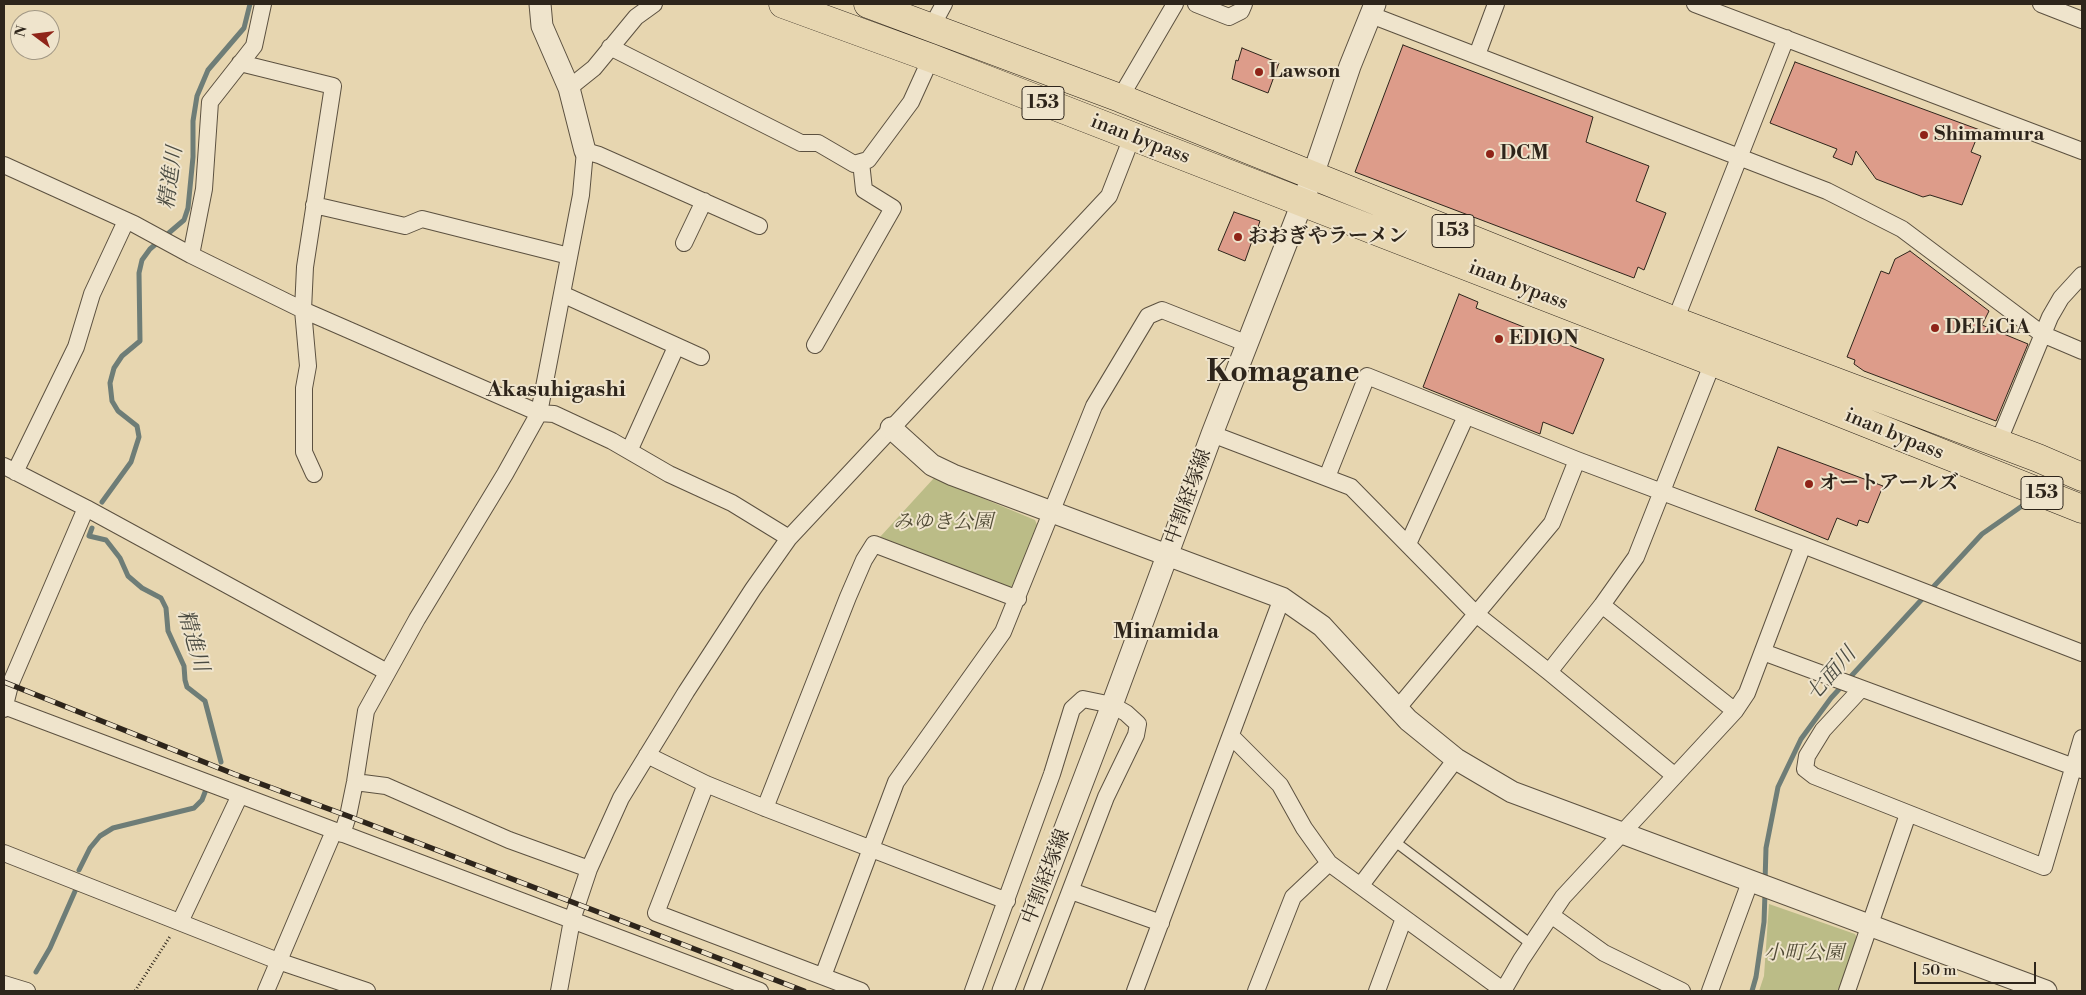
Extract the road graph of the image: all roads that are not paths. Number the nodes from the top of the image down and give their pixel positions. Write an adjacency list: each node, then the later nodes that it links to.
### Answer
1 (263, 4): 20 (street)
2 (540, 4): 21 (street)
3 (654, 4): 17 (street)
4 (783, 4): 19 (highway, inan bypass / 153)
5 (868, 4): 15 (highway, inan bypass / 153)
6 (944, 4): 15 (street)
7 (1175, 4): 22 (street)
8 (1196, 4): 9 (street)
9 (1244, 4)
10 (1496, 4): 18 (street)
11 (1695, 4): 16 (street)
12 (2040, 4): 14 (street)
13 (1373, 9): 18 (street); 29 (street, 中割経塚線)
14 (2082, 20)
15 (931, 28): 22 (highway, inan bypass / 153)
16 (1786, 38): 25 (street); 26 (street)
17 (610, 47): 21 (street); 27 (street)
18 (1477, 55): 26 (street)
19 (931, 58): 23 (highway, inan bypass / 153); 27 (street)
20 (240, 62): 32 (street); 36 (street)
21 (569, 88): 24 (street)
22 (1120, 98): 29 (highway, inan bypass / 153)
23 (1132, 137): 31 (highway, inan bypass / 153); 51 (street)
24 (585, 151): 30 (street); 37 (street)
25 (2082, 151)
26 (1739, 158): 41 (street); 42 (street)
27 (861, 162): 44 (street)
28 (4, 165): 33 (street)
29 (1313, 175): 31 (street, 中割経塚線); 41 (highway, inan bypass / 153)
30 (704, 201): 34 (street); 35 (street)
31 (1303, 203): 43 (street, 中割経塚線); 48 (highway, inan bypass / 153)
32 (314, 205): 37 (street); 40 (street)
33 (126, 221): 36 (street); 56 (street)
34 (759, 226)
35 (684, 243)
36 (191, 255): 40 (street)
37 (569, 256): 39 (street)
38 (2082, 275): 42 (street)
39 (562, 294): 45 (street); 49 (street)
40 (303, 310): 49 (street); 57 (street)
41 (1675, 321): 53 (highway, inan bypass / 153)
42 (2042, 334): 46 (street); 53 (street)
43 (1248, 344): 52 (street, 中割経塚線); 63 (street)
44 (816, 345)
45 (676, 347): 47 (street); 54 (street)
46 (2082, 351)
47 (701, 357)
48 (1713, 362): 60 (street); 62 (highway, inan bypass / 153)
49 (539, 413): 54 (street); 74 (street)
50 (1466, 416): 55 (street); 58 (street); 65 (street)
51 (891, 428): 63 (street); 64 (street)
52 (1212, 434): 58 (street); 67 (street, 中割経塚線)
53 (1998, 443): 59 (highway, inan bypass / 153)
54 (630, 449): 64 (street)
55 (1577, 460): 60 (street); 71 (street)
56 (9, 469): 61 (street)
57 (314, 474)
58 (1327, 477): 65 (street)
59 (2082, 477)
60 (1663, 492): 66 (street); 70 (street)
61 (86, 508): 74 (street); 78 (street)
62 (2080, 508)
63 (1051, 510): 67 (street); 69 (street)
64 (789, 538): 83 (street)
65 (1408, 544): 71 (street)
66 (1803, 545): 72 (street); 73 (street)
67 (1168, 554): 68 (street); 77 (street, 中割経塚線)
68 (1282, 598): 79 (street); 81 (street)
69 (1018, 599): 90 (street); 95 (street)
70 (1602, 605): 75 (street); 80 (street)
71 (1476, 614): 75 (street); 79 (street)
72 (1763, 652): 76 (street); 80 (street)
73 (2082, 653)
74 (388, 672): 87 (street)
75 (1549, 672): 86 (street)
76 (1858, 687): 85 (street); 91 (street)
77 (1112, 705): 101 (street); 102 (street); 120 (street, 中割経塚線)
78 (4, 707): 89 (street)
79 (1397, 709): 84 (street)
80 (1735, 711): 86 (street)
81 (1231, 736): 97 (street); 107 (street)
82 (2082, 738): 85 (street)
83 (647, 755): 88 (street); 98 (street)
84 (1456, 760): 93 (street); 94 (street)
85 (2078, 769): 91 (street)
86 (1675, 776): 93 (street)
87 (355, 782): 92 (street); 98 (street)
88 (706, 784): 90 (street); 111 (street)
89 (240, 795): 92 (street); 106 (street)
90 (765, 808): 95 (street)
91 (1908, 814): 108 (street)
92 (338, 833): 105 (street); 110 (street)
93 (1622, 834): 99 (street); 103 (street)
94 (1394, 841): 100 (street); 109 (lane)
95 (871, 850): 102 (street); 111 (street)
96 (4, 853): 106 (street)
97 (1330, 864): 100 (street); 123 (street)
98 (589, 870): 105 (street)
99 (1752, 882): 108 (street); 127 (street)
100 (1361, 885): 104 (street)
101 (1071, 891): 107 (street); 121 (street)
102 (1007, 901): 119 (street)
103 (1551, 915): 109 (street); 126 (street)
104 (1404, 918): 124 (street); 125 (street)
105 (572, 920): 116 (street); 117 (street)
106 (180, 922): 110 (street)
107 (1161, 923): 122 (street)
108 (1869, 925): 128 (street); 129 (street)
109 (1531, 944): 125 (street)
110 (278, 961): 114 (street); 115 (street)
111 (823, 976): 118 (street)
112 (4, 984): 113 (street)
113 (27, 991)
114 (266, 991)
115 (367, 991)
116 (559, 991)
117 (760, 991)
118 (861, 991)
119 (973, 991)
120 (1003, 991)
121 (1032, 991)
122 (1135, 991)
123 (1256, 991)
124 (1376, 991)
125 (1504, 991)
126 (1682, 991)
127 (1710, 991)
128 (1847, 991)
129 (2046, 991)

